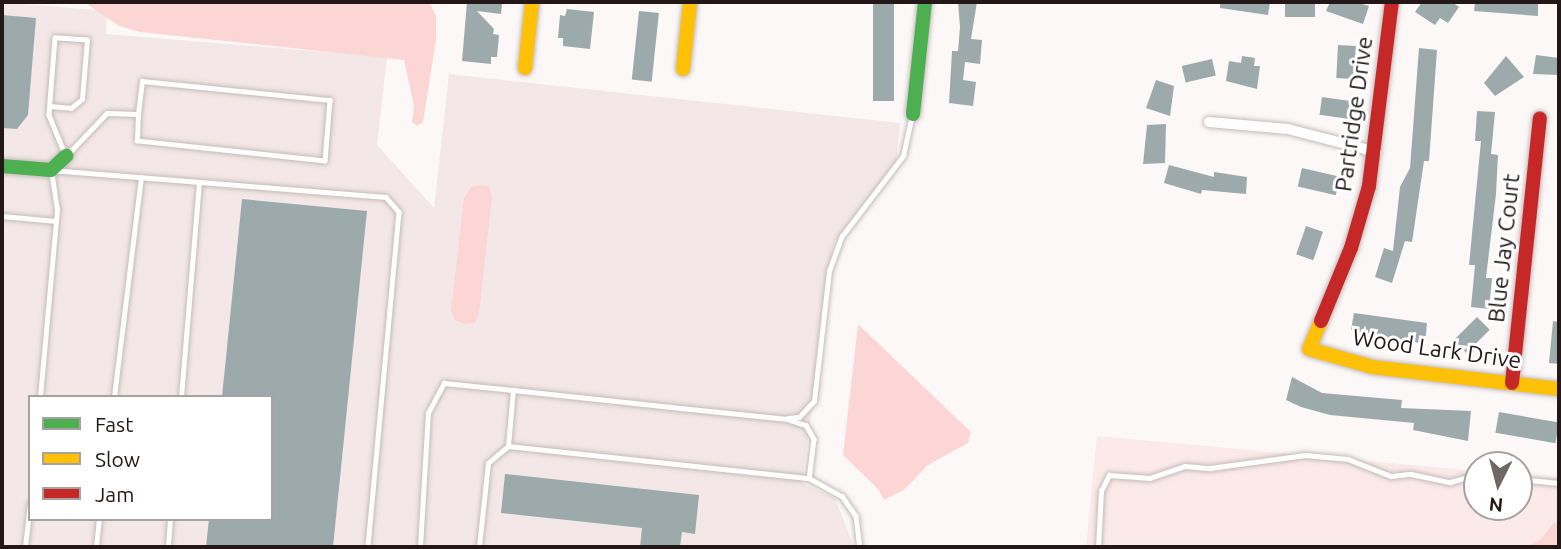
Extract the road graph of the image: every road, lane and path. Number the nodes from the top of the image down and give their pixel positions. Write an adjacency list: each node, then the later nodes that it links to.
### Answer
1 (532, 2): 5 (street)
2 (690, 2): 6 (street)
3 (925, 2): 9 (street)
4 (1392, 2): 12 (street, Partridge Drive)
5 (525, 68)
6 (683, 69)
7 (50, 106): 7 (lane); 13 (lane)
8 (138, 114): 8 (lane); 13 (lane)
9 (913, 114): 27 (lane)
10 (1540, 118): 21 (street, Blue Jay Court)
11 (1209, 122): 12 (street)
12 (1376, 152): 20 (street, Partridge Drive)
13 (66, 156): 15 (street)
14 (2, 166): 15 (street)
15 (51, 170): 16 (lane); 19 (lane)
16 (141, 178): 17 (lane); 25 (lane)
17 (200, 183): 26 (lane); 39 (lane)
18 (2, 216): 19 (lane)
19 (56, 221): 24 (lane)
20 (1310, 349): 21 (street, Wood Lark Drive)
21 (1513, 383): 22 (street, Wood Lark Drive)
22 (1559, 389)
23 (513, 390): 27 (lane); 28 (lane); 40 (lane)
24 (40, 395)
25 (114, 395)
26 (181, 395)
27 (787, 419): 29 (lane)
28 (508, 446): 29 (lane); 41 (lane)
29 (809, 478): 42 (lane)
30 (1463, 479): 43 (lane)
31 (1533, 480): 32 (lane)
32 (1559, 483)
33 (28, 521): 36 (lane)
34 (99, 521): 37 (lane)
35 (170, 521): 38 (lane)
36 (25, 547)
37 (96, 547)
38 (168, 547)
39 (368, 547)
40 (420, 547)
41 (480, 547)
42 (860, 547)
43 (1098, 547)

